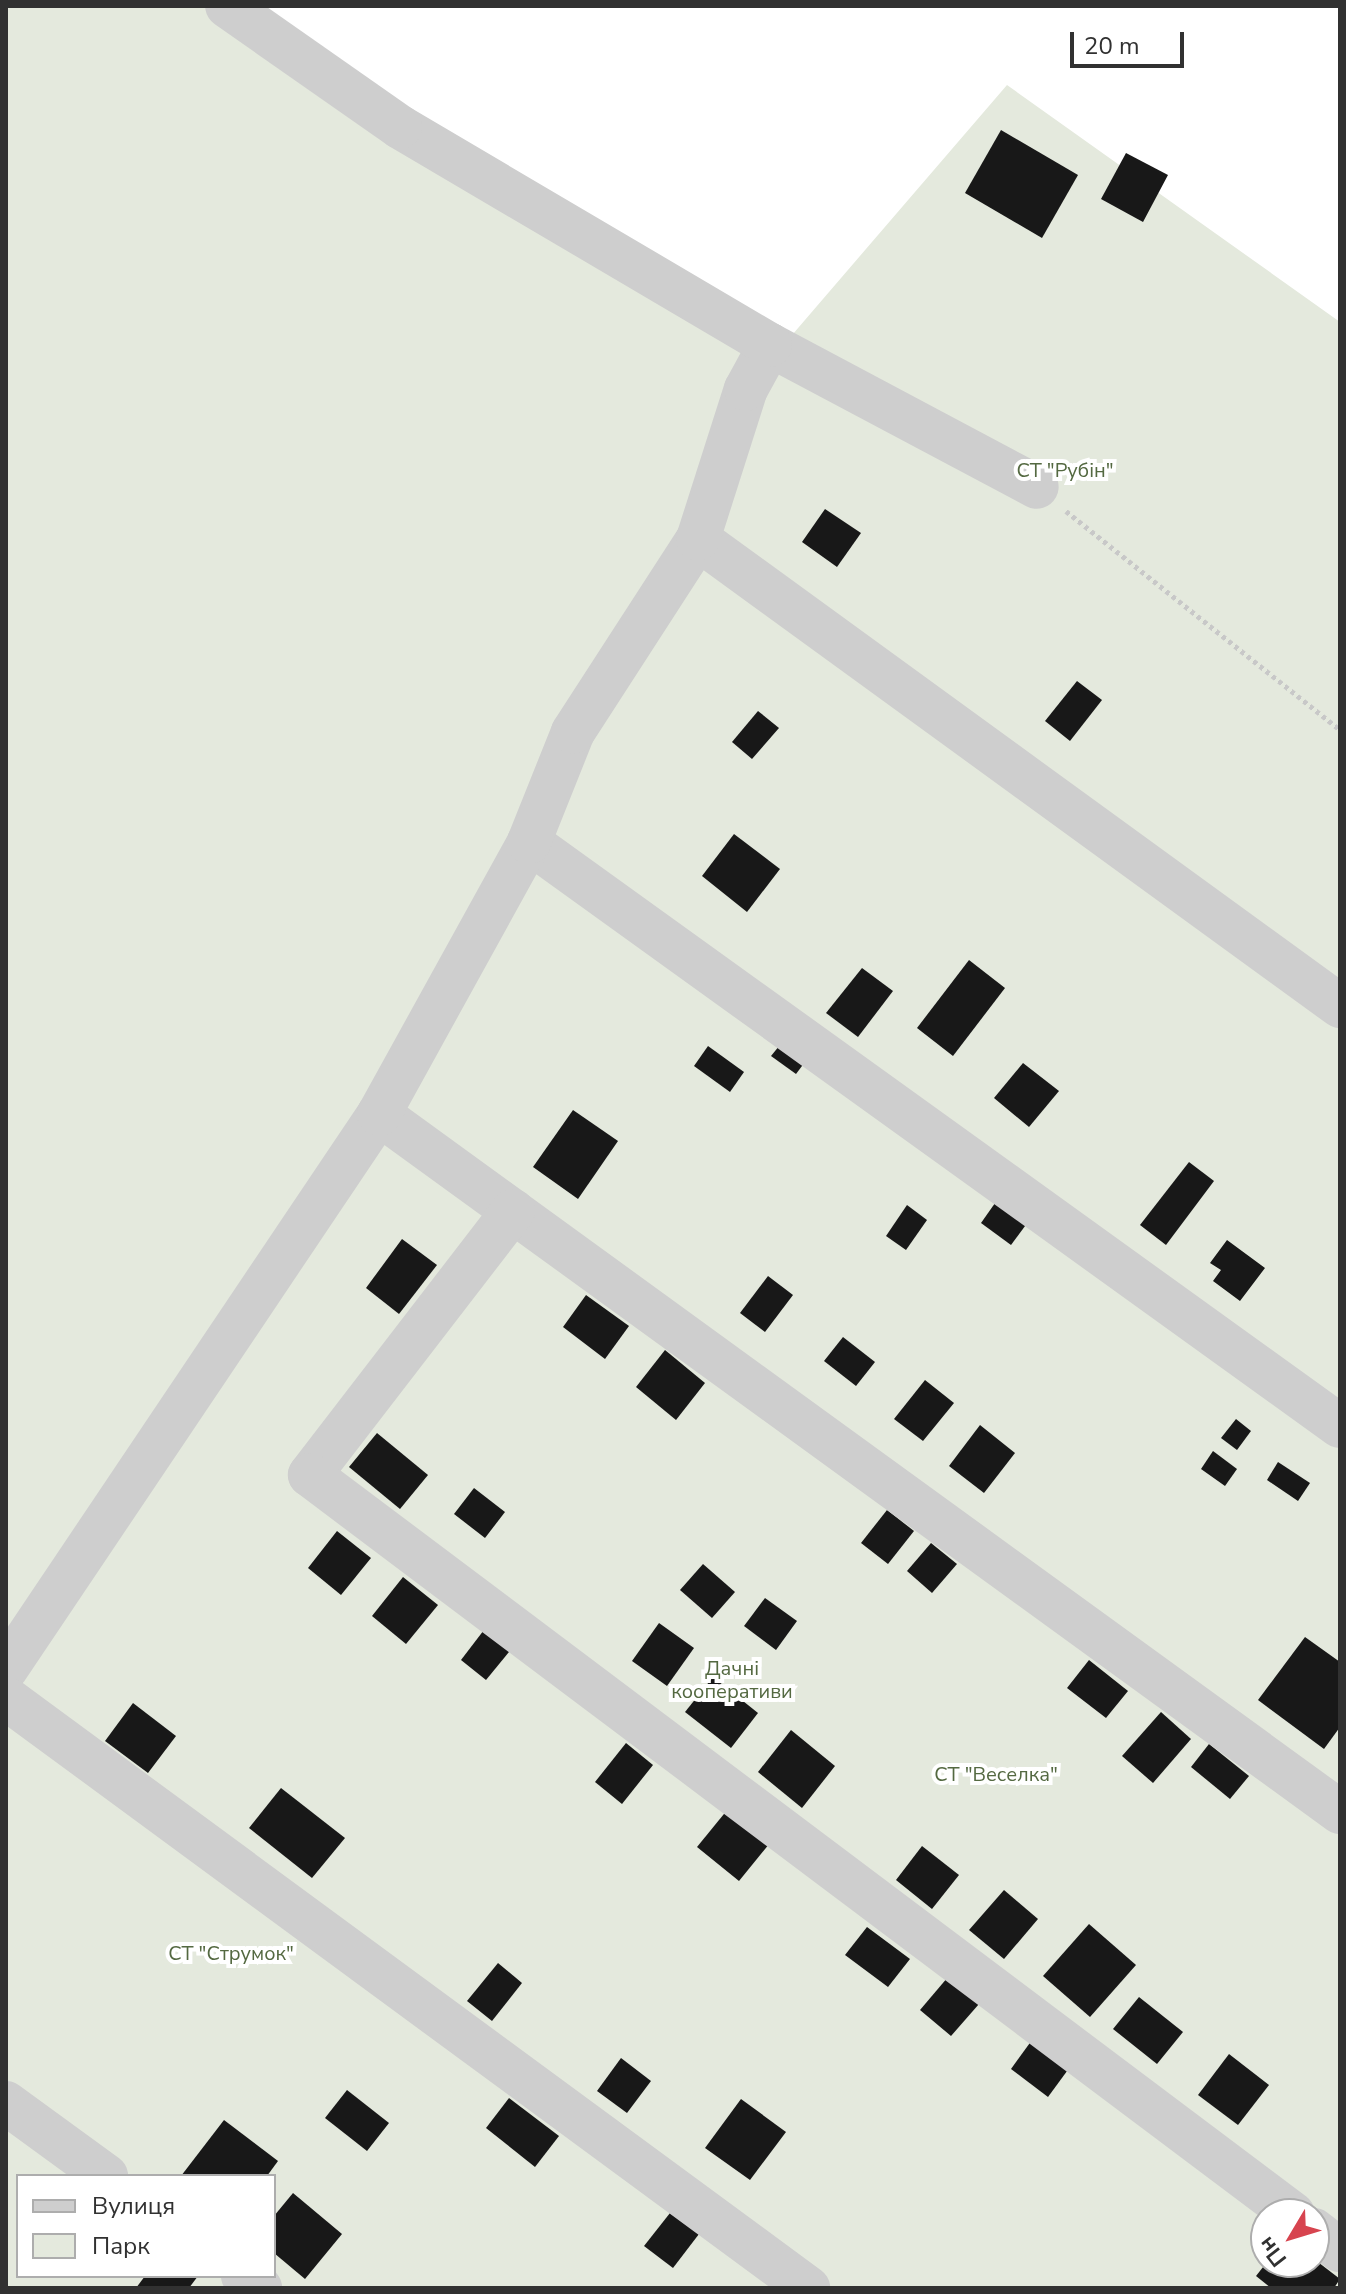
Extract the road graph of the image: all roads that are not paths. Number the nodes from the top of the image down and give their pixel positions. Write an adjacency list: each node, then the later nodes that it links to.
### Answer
1 (227, 6): 2 (street)
2 (770, 345): 3 (street); 4 (street)
3 (1037, 487)
4 (698, 539): 5 (street); 6 (street)
5 (529, 842): 7 (street); 9 (street)
6 (1340, 1006)
7 (379, 1114): 8 (street); 10 (street)
8 (513, 1211): 12 (street); 15 (street)
9 (1340, 1426)
10 (6, 1669)
11 (6, 1698): 16 (street)
12 (1340, 1812)
13 (6, 2103): 14 (street)
14 (103, 2174)
15 (1272, 2198)
16 (808, 2288)

